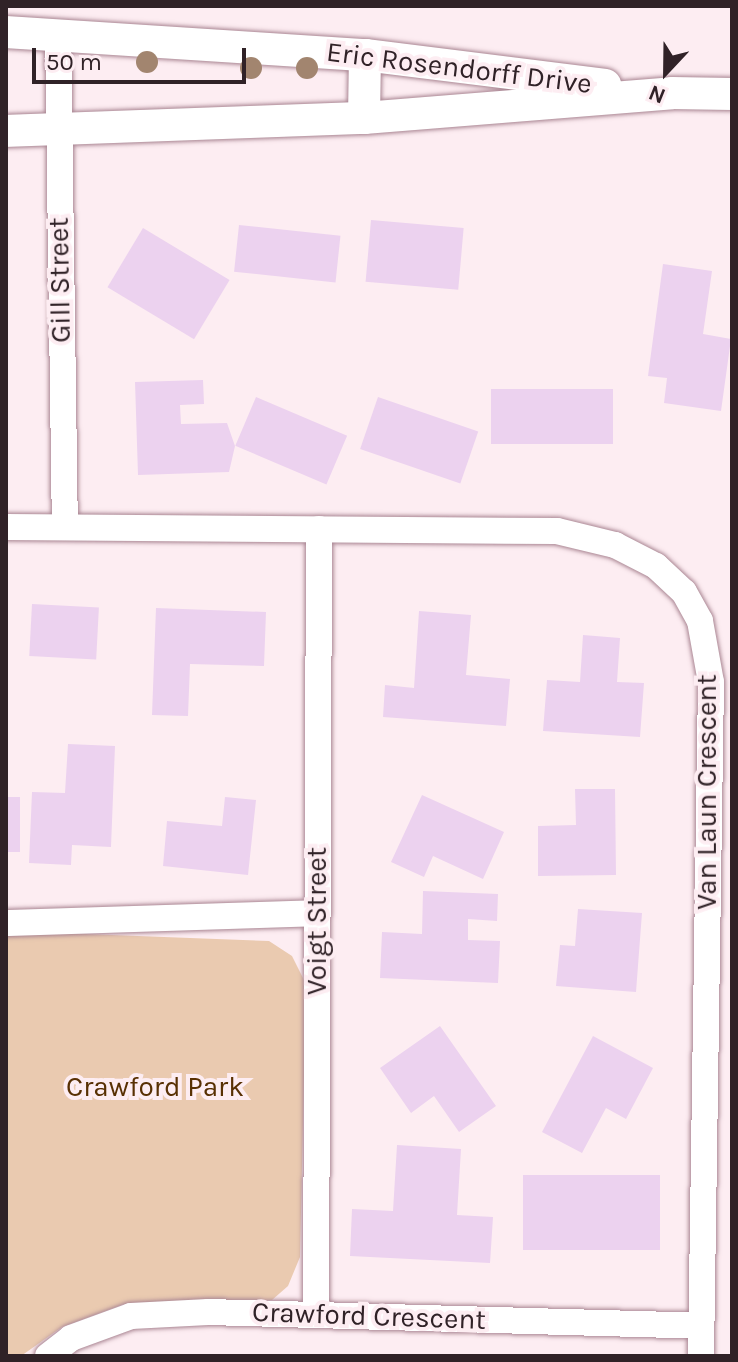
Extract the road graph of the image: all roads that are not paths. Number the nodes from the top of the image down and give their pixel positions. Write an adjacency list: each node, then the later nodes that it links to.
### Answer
1 (6, 32): 2 (street, Eric Rosendorff Drive)
2 (58, 33): 3 (street, Eric Rosendorff Drive); 8 (street, Gill Street)
3 (365, 55): 4 (street, Eric Rosendorff Drive); 6 (street)
4 (672, 93): 5 (street, Eric Rosendorff Drive); 6 (street, Eric Rosendorff Drive)
5 (732, 94)
6 (364, 118): 8 (street, Eric Rosendorff Drive)
7 (6, 131): 8 (street, Eric Rosendorff Drive)
8 (58, 132): 10 (street, Gill Street)
9 (6, 527): 10 (street, Van Laun Crescent)
10 (65, 527): 11 (street, Van Laun Crescent)
11 (319, 529): 12 (street, Voigt Street); 15 (street, Van Laun Crescent)
12 (317, 913): 13 (street); 14 (street, Voigt Street)
13 (6, 923)
14 (316, 1313): 15 (street, Crawford Crescent); 16 (street, Crawford Crescent)
15 (701, 1326): 17 (street, Van Laun Crescent)
16 (48, 1356)
17 (701, 1356)

